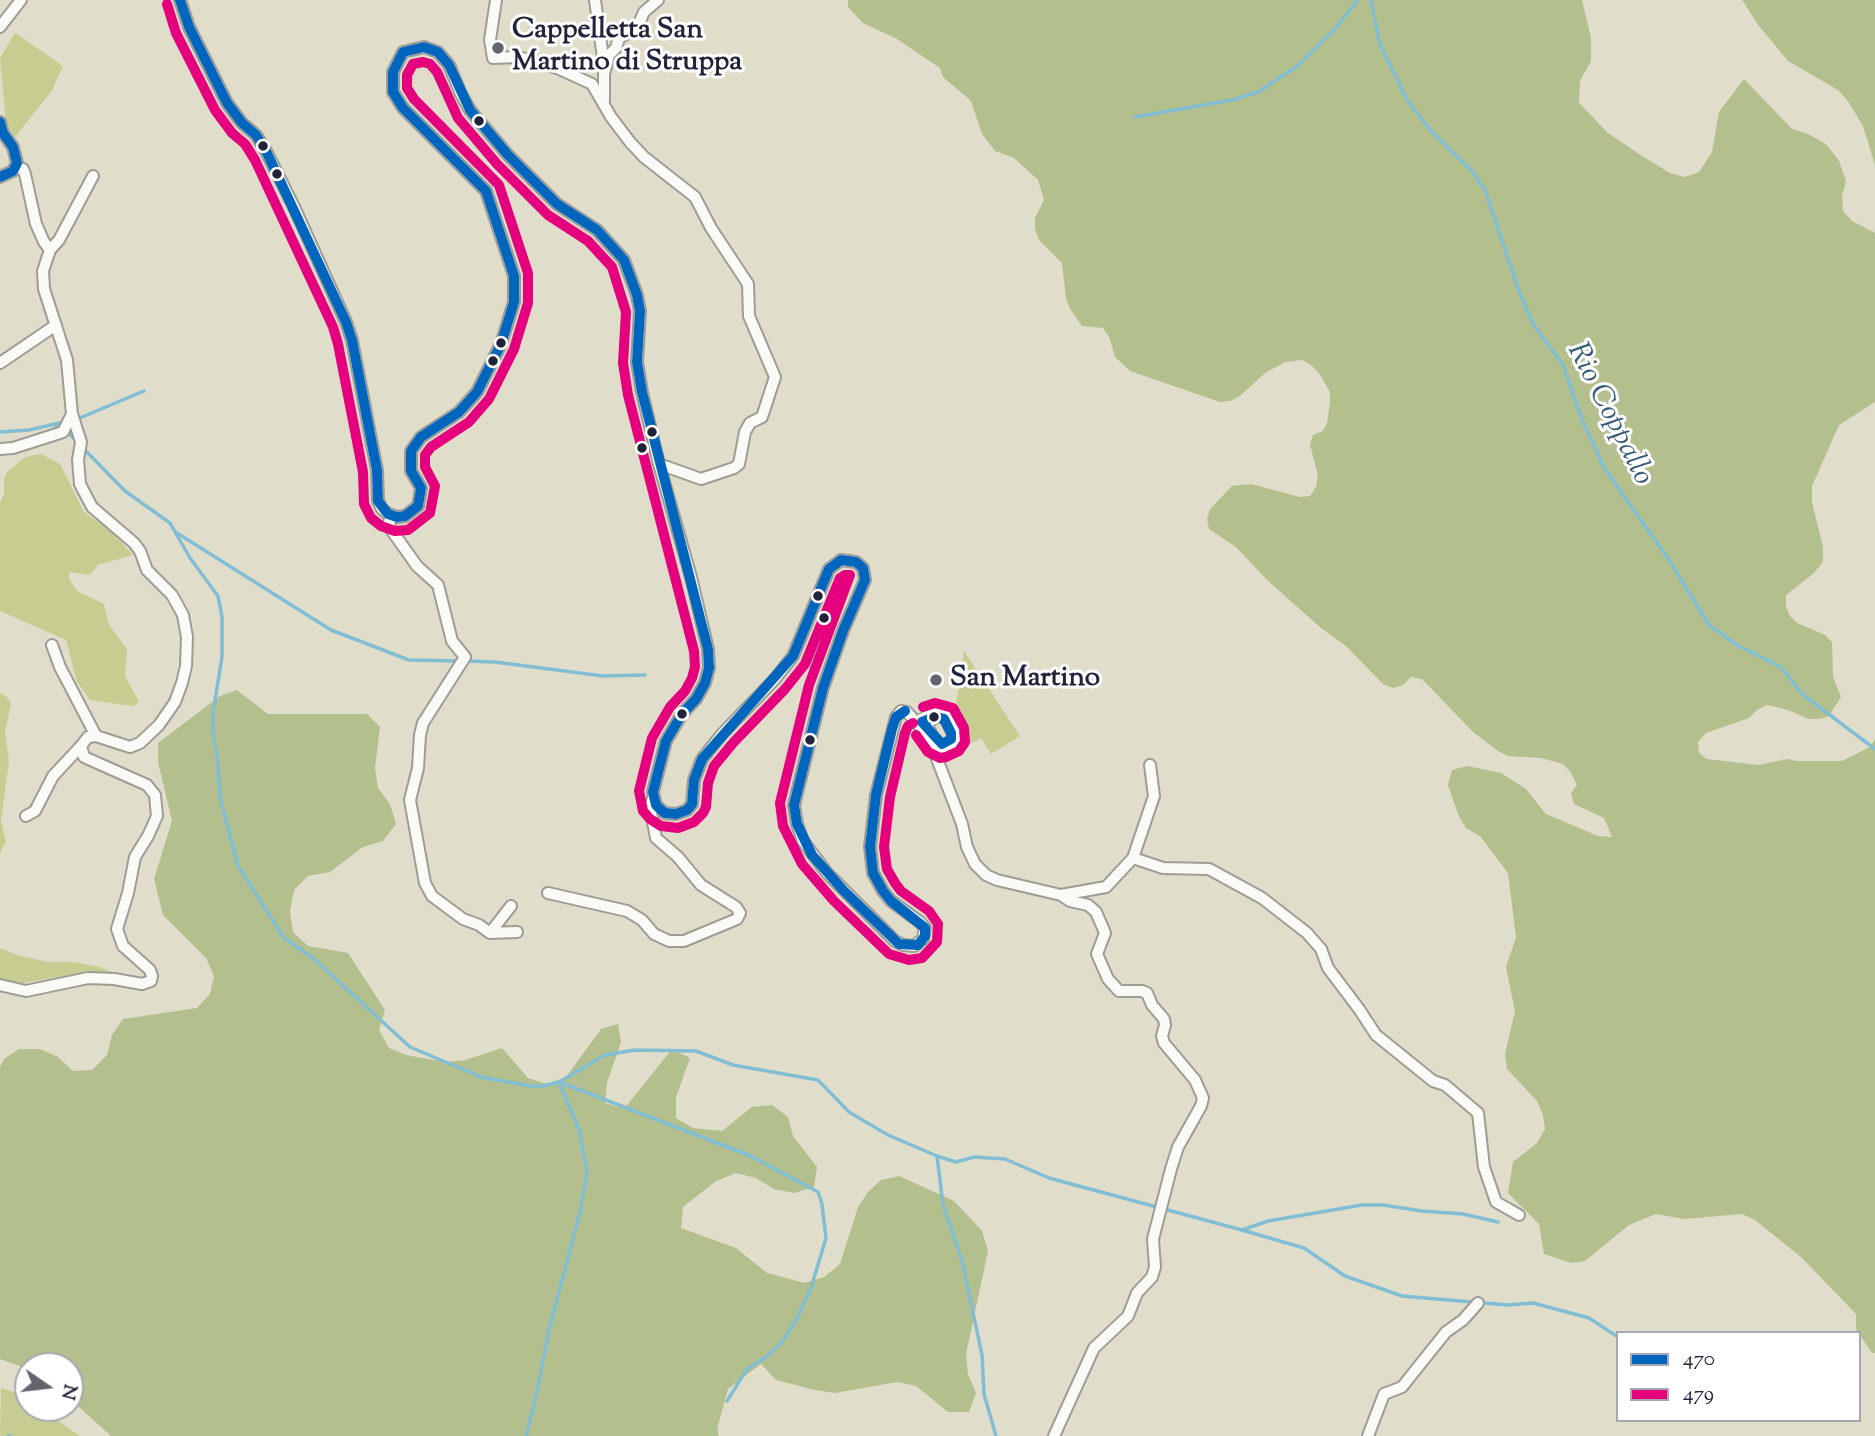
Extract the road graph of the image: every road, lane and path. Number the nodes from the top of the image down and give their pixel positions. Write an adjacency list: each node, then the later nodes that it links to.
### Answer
1 (22, 0): 6 (street)
2 (180, 0): 19 (street)
3 (496, 0): 8 (street)
4 (595, 0): 7 (street)
5 (658, 0): 7 (street)
6 (0, 27)
7 (605, 68): 8 (street)
8 (604, 102): 18 (street)
9 (0, 122): 10 (street)
10 (16, 168): 12 (street); 13 (street)
11 (93, 176): 13 (street)
12 (0, 177)
13 (50, 250): 14 (street)
14 (56, 325): 15 (street); 16 (street)
15 (0, 363)
16 (72, 414): 17 (street); 21 (street)
17 (0, 449)
18 (659, 464): 19 (street); 24 (street)
19 (392, 516): 31 (street)
20 (52, 645): 21 (street)
21 (96, 736): 22 (street)
22 (81, 746): 25 (street); 32 (street)
23 (1150, 765): 26 (street)
24 (653, 799): 27 (street); 28 (street)
25 (26, 816)
26 (1133, 858): 28 (street); 33 (street)
27 (548, 893)
28 (1061, 895): 35 (street)
29 (511, 906): 31 (street)
30 (517, 932): 31 (street)
31 (491, 933)
32 (0, 985)
33 (1519, 1215)
34 (1478, 1303): 36 (street)
35 (1054, 1436)
36 (1368, 1436)

